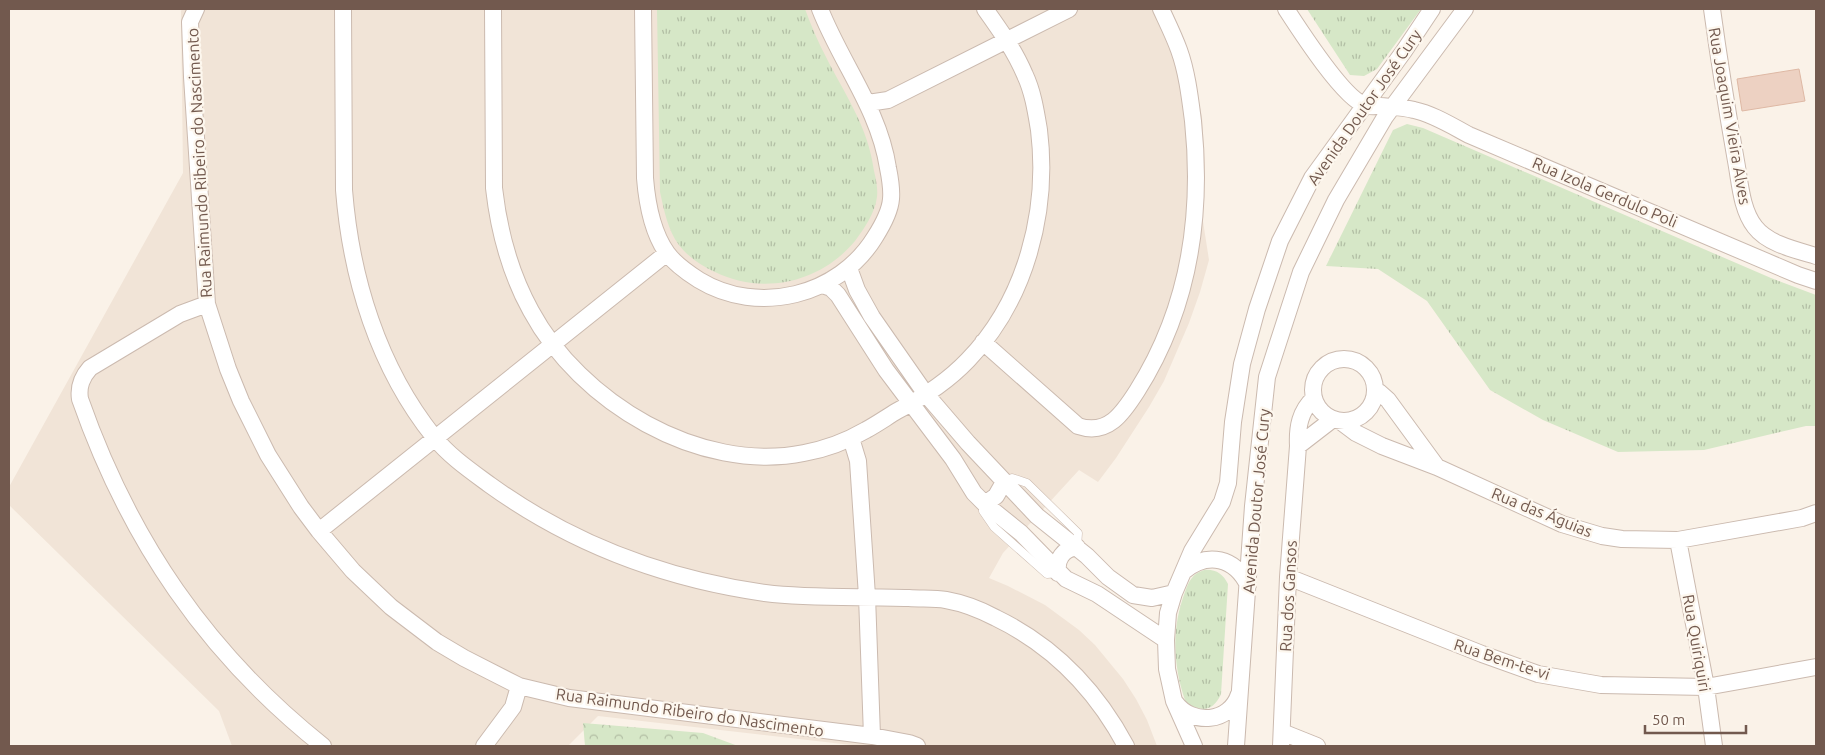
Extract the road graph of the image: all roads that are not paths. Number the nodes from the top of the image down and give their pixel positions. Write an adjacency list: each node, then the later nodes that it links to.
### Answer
1 (196, 9): 22 (street, Rua Raimundo Ribeiro do Nascimento)
2 (343, 9): 31 (street)
3 (493, 9): 24 (street)
4 (644, 9): 17 (street)
5 (820, 9): 14 (street)
6 (985, 9): 13 (street)
7 (1069, 9): 13 (street)
8 (1160, 9): 23 (street)
9 (1286, 9): 15 (street)
10 (1432, 9): 15 (street, Avenida Doutor José Cury)
11 (1464, 9): 16 (street, Avenida Doutor José Cury)
12 (1712, 9): 18 (street, Rua Joaquim Vieira Alves)
13 (1007, 40): 14 (street); 23 (street)
14 (868, 104): 19 (street)
15 (1365, 105): 16 (street, Rua Izola Gerdulo Poli); 40 (street, Avenida Doutor José Cury)
16 (1393, 107): 20 (street, Rua Izola Gerdulo Poli); 43 (street, Avenida Doutor José Cury)
17 (667, 253): 21 (street); 24 (street)
18 (1816, 256)
19 (849, 268): 21 (street); 26 (street)
20 (1816, 281)
21 (822, 286): 28 (street)
22 (207, 304): 37 (street, Rua Raimundo Ribeiro do Nascimento); 54 (street)
23 (983, 342): 26 (street)
24 (553, 344): 30 (street); 31 (street)
25 (1376, 391): 27 (street); 29 (street); 33 (street)
26 (925, 393): 28 (street); 34 (street)
27 (1314, 398): 29 (street); 32 (street, Rua dos Gansos)
28 (911, 404): 30 (street); 35 (street)
29 (1337, 420): 32 (street); 33 (street, Rua das Águias)
30 (851, 438): 45 (street)
31 (435, 439): 37 (street); 45 (street)
32 (1298, 446): 42 (street, Rua dos Gansos)
33 (1437, 467): 38 (street, Rua das Águias)
34 (1004, 482): 35 (street); 39 (street)
35 (985, 504): 41 (street)
36 (1816, 513): 38 (street, Rua das Águias)
37 (319, 532): 48 (street, Rua Raimundo Ribeiro do Nascimento)
38 (1678, 540): 49 (street, Rua Quiriquiri)
39 (1077, 547): 41 (street); 44 (street)
40 (1184, 571): 43 (street); 44 (street, Avenida Doutor José Cury)
41 (1058, 572): 46 (street)
42 (1288, 577): 49 (street, Rua Bem-te-vi); 53 (street, Rua dos Gansos)
43 (1248, 585): 50 (street, Avenida Doutor José Cury)
44 (1174, 593): 46 (street, Avenida Doutor José Cury)
45 (867, 596): 52 (street); 57 (street)
46 (1166, 640): 51 (street, Avenida Doutor José Cury)
47 (1816, 667): 49 (street, Rua Bem-te-vi)
48 (519, 686): 52 (street, Rua Raimundo Ribeiro do Nascimento); 55 (street)
49 (1706, 687): 61 (street, Rua Quiriquiri)
50 (1240, 690): 51 (street); 59 (street, Avenida Doutor José Cury)
51 (1174, 701): 58 (street, Avenida Doutor José Cury)
52 (872, 736): 56 (street, Rua Raimundo Ribeiro do Nascimento)
53 (1282, 739): 60 (street)
54 (323, 746)
55 (484, 746)
56 (917, 746)
57 (1126, 746)
58 (1194, 746)
59 (1236, 746)
60 (1317, 746)
61 (1714, 746)

